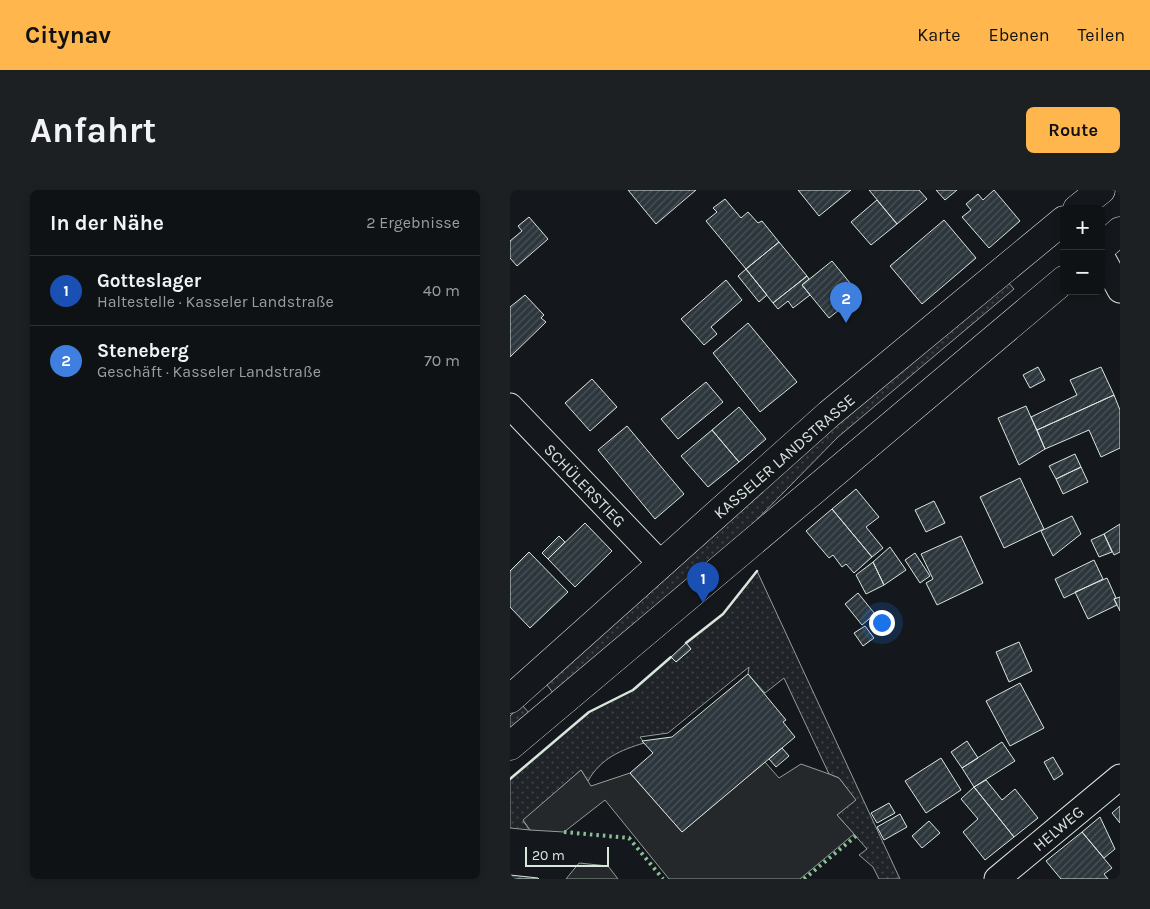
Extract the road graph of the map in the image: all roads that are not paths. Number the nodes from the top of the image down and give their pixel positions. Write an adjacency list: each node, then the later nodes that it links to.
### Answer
1 (1081, 204): 8 (main road, KASSELER LANDSTRASSE)
2 (1120, 231): 3 (main road)
3 (1105, 244)
4 (1105, 262): 6 (street)
5 (1060, 283): 10 (main road)
6 (1120, 290)
7 (510, 406): 8 (street, SCHÜLERSTIEG)
8 (661, 564): 9 (main road, KASSELER LANDSTRASSE)
9 (510, 699)
10 (510, 746)
11 (1120, 777): 12 (street, HELWEG)
12 (996, 879)

